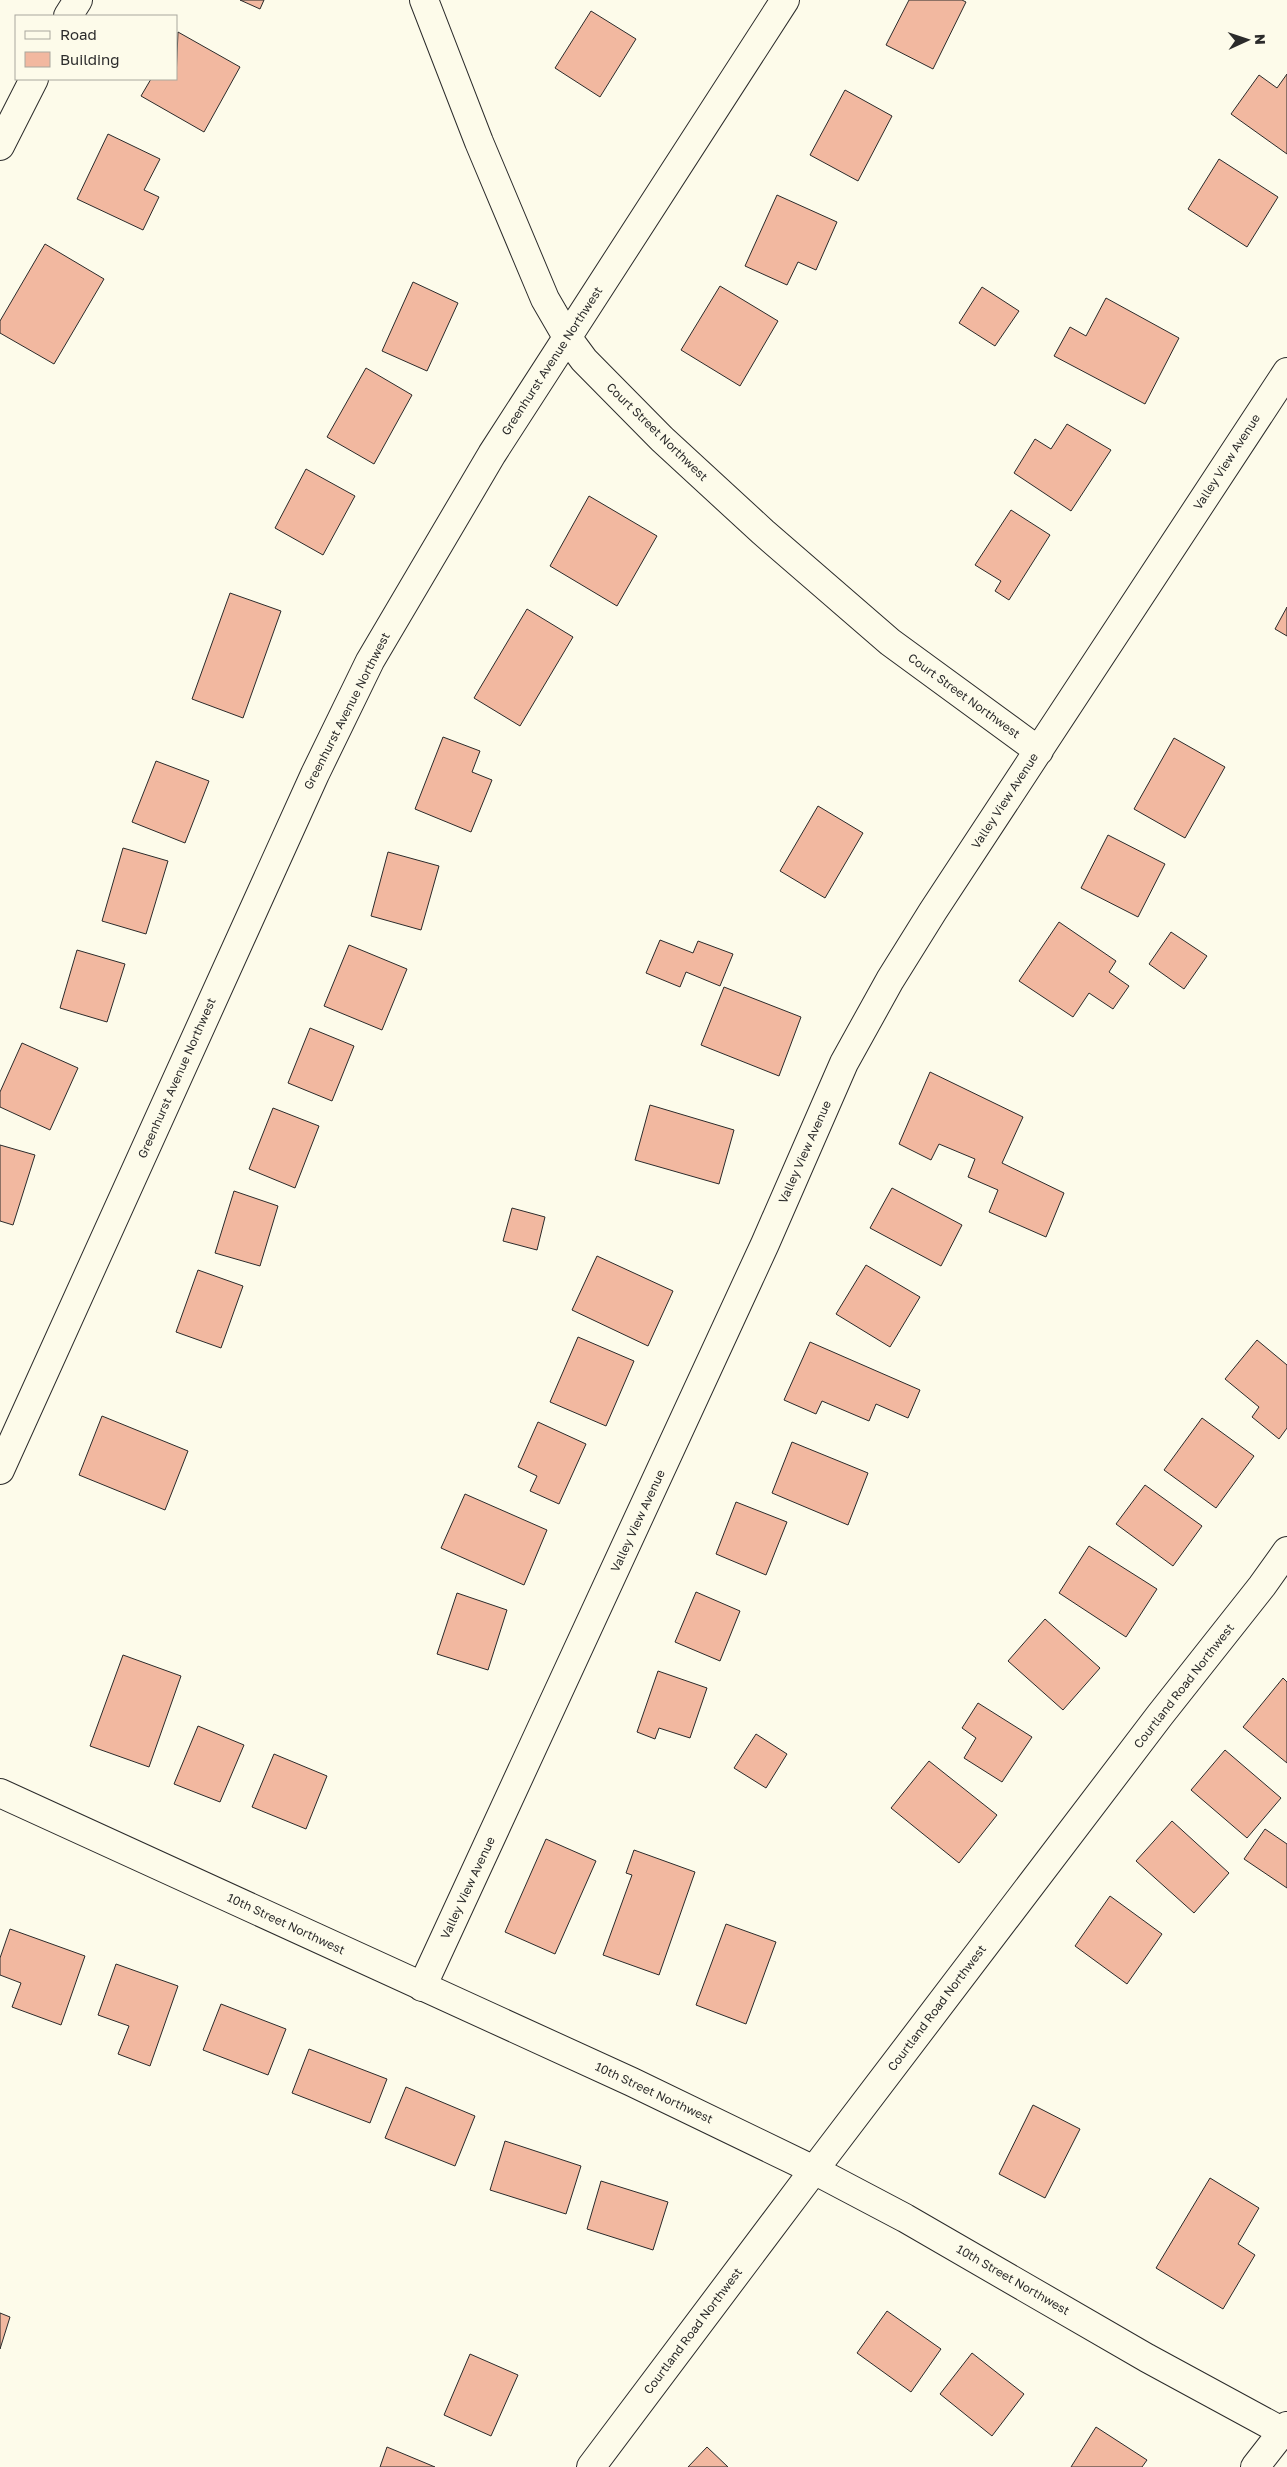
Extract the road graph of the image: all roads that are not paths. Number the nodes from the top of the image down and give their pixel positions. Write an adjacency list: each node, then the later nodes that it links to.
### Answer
1 (78, 0): 4 (street)
2 (424, 0): 7 (street, Court Street Northwest)
3 (785, 0): 7 (street, Greenhurst Avenue Northwest)
4 (69, 15)
5 (33, 80): 6 (street)
6 (0, 146)
7 (567, 337): 9 (street, Court Street Northwest); 10 (street, Greenhurst Avenue Northwest)
8 (1287, 372): 9 (street, Valley View Avenue)
9 (1038, 751): 13 (street, Valley View Avenue)
10 (0, 1470)
11 (1287, 1552): 14 (street, Courtland Road Northwest)
12 (0, 1793): 13 (street, 10th Street Northwest)
13 (422, 1987): 14 (street, 10th Street Northwest)
14 (814, 2170): 15 (street, 10th Street Northwest); 16 (street, Courtland Road Northwest)
15 (1286, 2431): 17 (street)
16 (591, 2467)
17 (1255, 2467)

